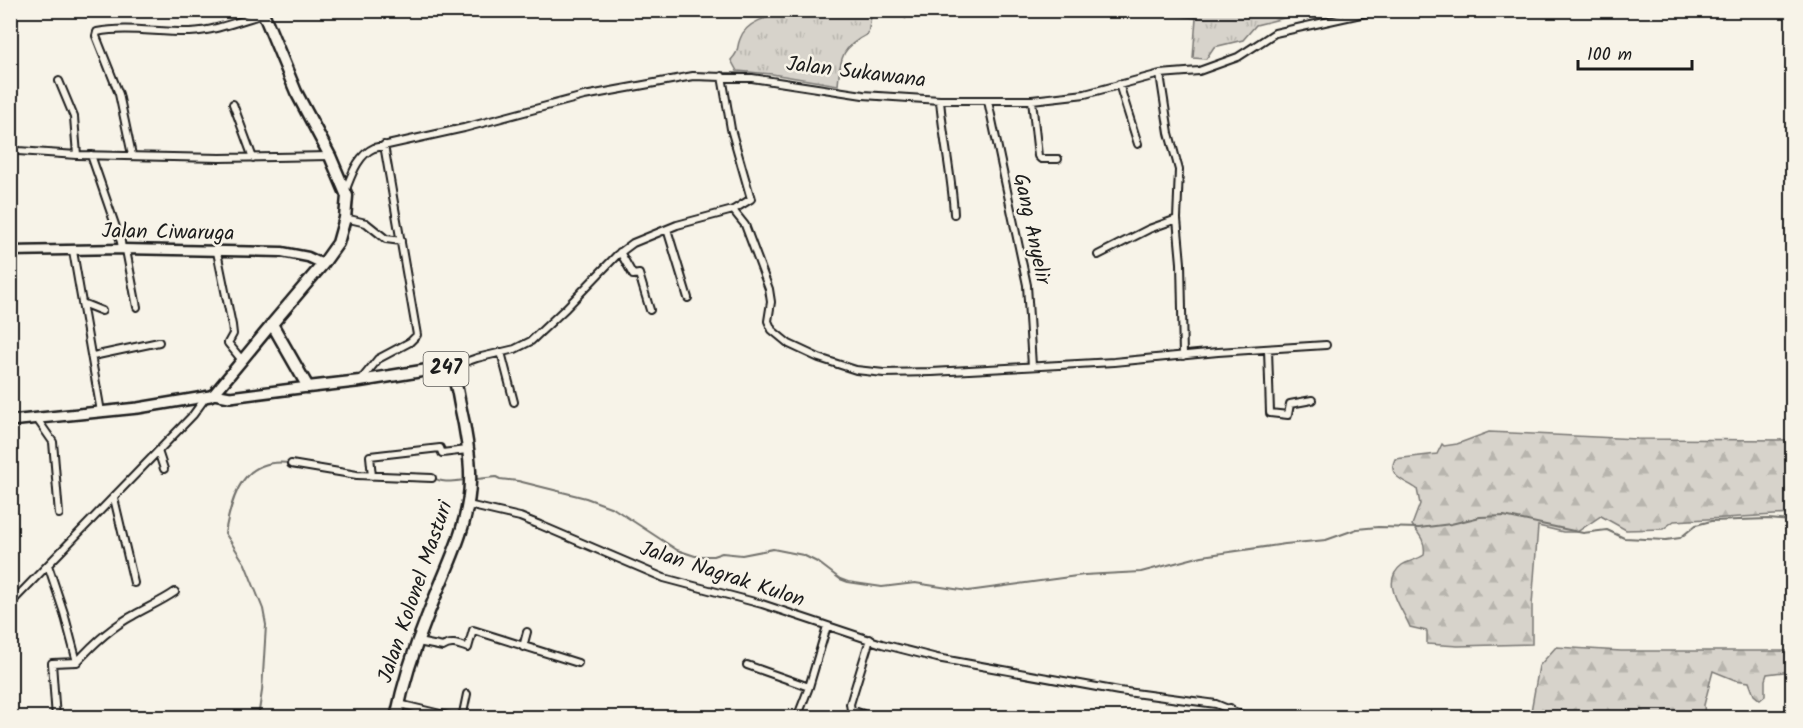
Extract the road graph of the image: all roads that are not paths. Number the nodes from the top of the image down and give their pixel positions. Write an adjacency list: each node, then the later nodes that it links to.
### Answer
1 (1379, 10): 3 (street, Jalan Sukawana)
2 (262, 12): 16 (street); 17 (main road)
3 (1160, 74): 6 (street, Jalan Sukawana); 24 (street)
4 (722, 76): 7 (street, Jalan Sukawana); 12 (street, Jalan Sukawana); 21 (street)
5 (59, 81): 14 (street)
6 (1119, 84): 8 (street, Jalan Sukawana); 11 (street)
7 (940, 100): 9 (street, Jalan Sukawana); 22 (street)
8 (1032, 100): 9 (street, Jalan Sukawana); 19 (street)
9 (988, 101): 47 (street, Gang Anyelir)
10 (232, 104): 18 (street)
11 (1138, 144)
12 (384, 145): 20 (street, Jalan Sukawana); 26 (street)
13 (11, 149): 14 (street)
14 (77, 155): 15 (street)
15 (91, 155): 16 (street); 27 (street)
16 (132, 155): 18 (street)
17 (330, 156): 18 (street); 20 (main road)
18 (253, 158)
19 (1058, 159)
20 (346, 189): 23 (main road)
21 (734, 210): 25 (street); 47 (street)
22 (954, 214)
23 (345, 218): 26 (street); 33 (main road)
24 (1177, 219): 32 (street); 45 (street)
25 (667, 229): 31 (street); 34 (street)
26 (401, 241): 49 (street)
27 (124, 249): 28 (street, Jalan Ciwaruga); 30 (street, Jalan Ciwaruga); 36 (street)
28 (73, 250): 29 (street, Jalan Ciwaruga); 35 (street)
29 (10, 251)
30 (217, 252): 33 (street, Jalan Ciwaruga); 46 (street)
31 (620, 252): 37 (street); 43 (street)
32 (1098, 255)
33 (323, 264): 39 (main road)
34 (688, 298)
35 (82, 303): 38 (street); 44 (street)
36 (137, 307)
37 (650, 310)
38 (102, 311)
39 (272, 324): 46 (main road); 50 (main road)
40 (159, 342): 44 (street)
41 (1326, 345): 42 (street)
42 (1268, 349): 45 (street); 52 (street)
43 (501, 352): 48 (street); 53 (street)
44 (93, 356): 54 (street)
45 (1183, 356): 47 (street)
46 (242, 359): 51 (main road)
47 (1032, 366)
48 (445, 369): 49 (main road, 247); 57 (main road, Jalan Kolonel Masturi / 247)
49 (360, 381): 50 (main road, 247)
50 (308, 387): 51 (main road)
51 (210, 396): 54 (main road); 58 (street)
52 (1312, 400)
53 (514, 402)
54 (101, 412): 55 (main road)
55 (37, 419): 56 (main road); 65 (street)
56 (10, 421)
57 (467, 450): 61 (street); 64 (main road, Jalan Kolonel Masturi / 247)
58 (158, 451): 60 (street); 63 (street)
59 (291, 464): 61 (street)
60 (164, 469)
61 (372, 475): 62 (street)
62 (432, 478)
63 (114, 498): 66 (street); 67 (street)
64 (468, 505): 70 (street, Jalan Nagrak Kulon); 73 (main road, Jalan Kolonel Masturi / 247)
65 (59, 514)
66 (48, 565): 69 (street); 75 (street)
67 (134, 583)
68 (175, 592): 75 (street)
69 (10, 604)
70 (827, 626): 72 (street, Jalan Nagrak Kulon); 78 (street)
71 (527, 632): 74 (street)
72 (870, 639): 81 (street, Jalan Nagrak Kulon); 82 (street)
73 (418, 642): 74 (street); 80 (main road, Jalan Kolonel Masturi / 247)
74 (523, 647): 76 (street)
75 (77, 662): 83 (street)
76 (578, 663)
77 (747, 665): 78 (street)
78 (809, 687): 87 (street)
79 (467, 694): 86 (street)
80 (399, 704): 84 (main road, Jalan Kolonel Masturi / 247); 85 (street)
81 (1230, 708): 88 (street); 89 (street, Jalan Nagrak Kulon)
82 (863, 714)
83 (56, 717)
84 (396, 717)
85 (457, 717)
86 (462, 717)
87 (797, 717)
88 (1227, 717)
89 (1250, 717)

